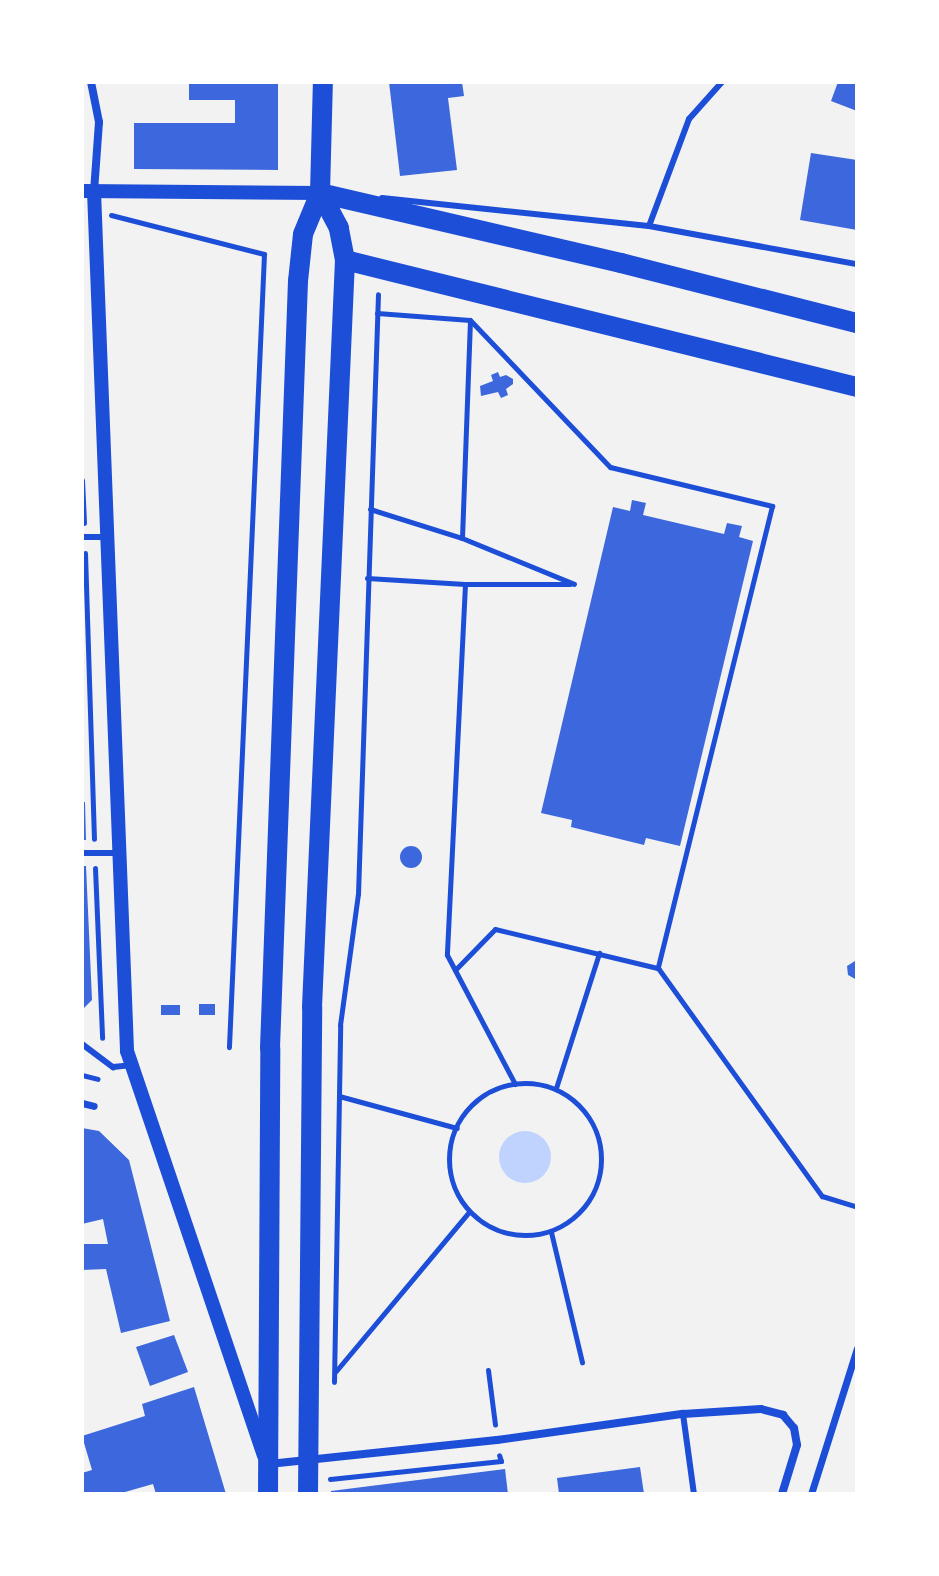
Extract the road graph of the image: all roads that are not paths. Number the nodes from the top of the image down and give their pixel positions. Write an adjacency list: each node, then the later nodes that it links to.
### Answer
1 (91, 82): 4 (street)
2 (323, 82): 5 (main road)
3 (722, 82): 6 (lane)
4 (88, 191): 5 (street); 12 (street)
5 (320, 193): 6 (lane); 7 (main road); 9 (main road); 22 (main road)
6 (649, 226): 8 (lane)
7 (345, 260): 10 (main road); 21 (main road)
8 (857, 264)
9 (857, 323)
10 (857, 387)
11 (83, 537): 12 (lane)
12 (106, 537): 14 (street)
13 (82, 853): 14 (lane)
14 (119, 853): 16 (street)
15 (82, 1044): 16 (lane)
16 (131, 1064): 22 (street)
17 (82, 1103): 18 (street)
18 (94, 1106)
19 (857, 1348): 27 (street)
20 (683, 1414): 21 (street); 25 (lane); 26 (street)
21 (308, 1461): 22 (street); 24 (main road)
22 (267, 1464): 23 (main road)
23 (268, 1494)
24 (308, 1494)
25 (694, 1494)
26 (782, 1494)
27 (811, 1494)

